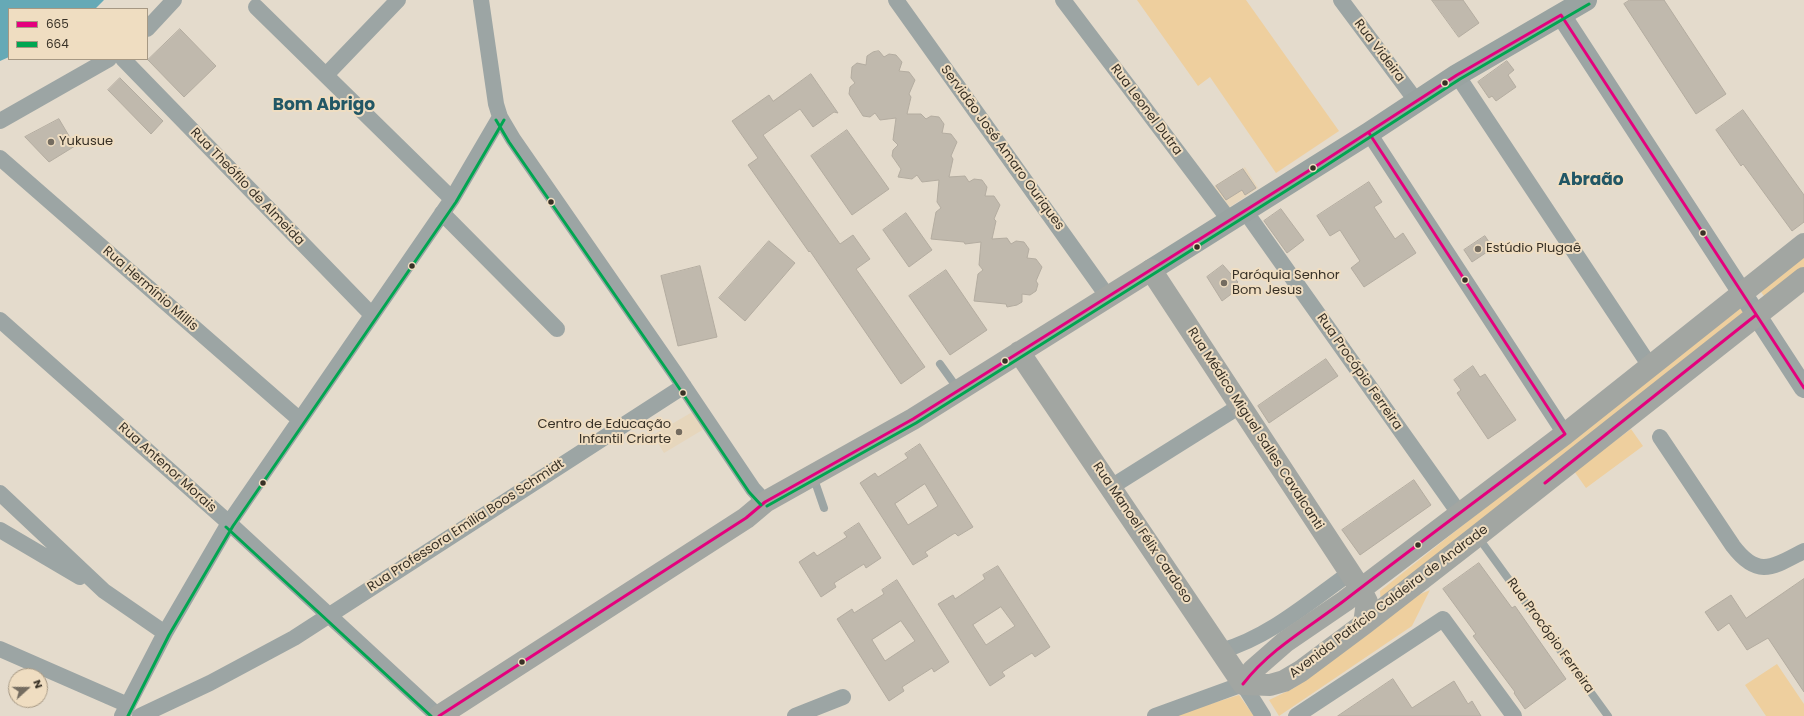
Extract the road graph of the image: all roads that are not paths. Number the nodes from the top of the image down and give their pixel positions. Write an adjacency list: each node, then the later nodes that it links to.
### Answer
1 (174, 0): 10 (street)
2 (398, 0): 13 (street)
3 (481, 0): 16 (street)
4 (896, 0): 27 (street, Servidão José Amaro Ouriques)
5 (1063, 0): 22 (street, Rua Leonel Dutra)
6 (1341, 0): 15 (street, Rua Videira)
7 (1586, 0): 9 (main road)
8 (256, 6): 13 (street)
9 (1560, 15): 14 (main road); 26 (street)
10 (148, 28)
11 (106, 60): 17 (street)
12 (124, 60): 28 (street, Rua Theófilo de Almeida)
13 (326, 75): 20 (street)
14 (1457, 76): 15 (main road); 34 (street)
15 (1417, 102): 18 (main road)
16 (500, 117): 20 (street); 35 (street)
17 (0, 120)
18 (1369, 133): 22 (main road); 40 (street)
19 (0, 158): 39 (street, Rua Hermínio Millis)
20 (452, 198): 21 (street)
21 (442, 213): 28 (street); 31 (street)
22 (1237, 216): 24 (main road); 47 (street, Rua Procópio Ferreira)
23 (1804, 244): 26 (main road)
24 (1150, 270): 27 (main road); 38 (main road, Rua Médico Miguel Salles Cavalcanti)
25 (1804, 278): 29 (main road, Avenida Patrício Caldeira de Andrade)
26 (1742, 293): 29 (street); 34 (main road)
27 (1108, 297): 32 (main road)
28 (370, 314): 39 (street)
29 (1756, 315): 36 (street); 50 (main road, Avenida Patrício Caldeira de Andrade)
30 (0, 320): 48 (street, Rua Antenor Morais)
31 (557, 330)
32 (1019, 352): 37 (main road); 43 (main road, Rua Manoel Félix Cardoso)
33 (940, 364): 37 (lane)
34 (1650, 366): 40 (main road)
35 (684, 386): 45 (street); 54 (street, Rua Professora Emília Boos Schmidt)
36 (1804, 388)
37 (959, 390): 42 (main road)
38 (1240, 406): 43 (street); 52 (main road, Rua Médico Miguel Salles Cavalcanti)
39 (300, 420): 48 (street)
40 (1565, 434): 47 (main road)
41 (1660, 437): 51 (street)
42 (812, 476): 45 (main road); 46 (lane)
43 (1111, 487): 58 (main road, Rua Manoel Félix Cardoso)
44 (0, 493): 53 (street)
45 (765, 502): 63 (main road)
46 (824, 508)
47 (1459, 513): 52 (main road)
48 (229, 522): 54 (street, Rua Antenor Morais); 56 (street)
49 (0, 530): 53 (street)
50 (1477, 536): 55 (main road, Avenida Patrício Caldeira de Andrade); 69 (lane, Rua Procópio Ferreira)
51 (1804, 551)
52 (1355, 580): 55 (main road, Rua Médico Miguel Salles Cavalcanti); 58 (street); 59 (main road)
53 (104, 591): 56 (street)
54 (329, 614): 62 (street, Rua Professora Emília Boos Schmidt); 63 (street, Rua Antenor Morais)
55 (1364, 624): 59 (main road, Avenida Patrício Caldeira de Andrade)
56 (165, 633): 61 (street)
57 (0, 649): 61 (street)
58 (1221, 651): 59 (main road, Rua Manoel Félix Cardoso)
59 (1243, 684): 65 (street); 66 (street, Rua Manoel Félix Cardoso)
60 (843, 697): 64 (street)
61 (125, 710)
62 (140, 716)
63 (438, 716)
64 (795, 716)
65 (1155, 716)
66 (1263, 716)
67 (1296, 716): 68 (street)
68 (1514, 716)
69 (1608, 716)

